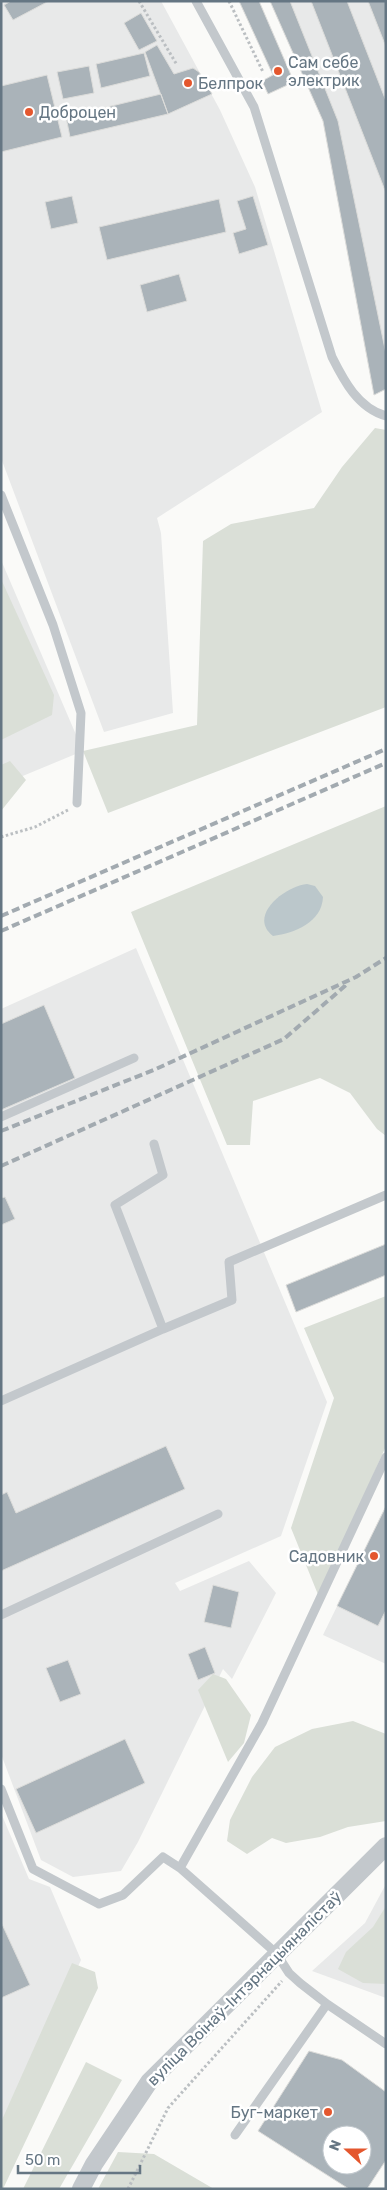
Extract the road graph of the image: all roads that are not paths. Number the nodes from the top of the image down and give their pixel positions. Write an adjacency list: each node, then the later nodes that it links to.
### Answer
1 (196, 1): 2 (lane)
2 (386, 416)
3 (1, 495): 4 (lane)
4 (77, 803)
5 (134, 1058): 6 (lane)
6 (1, 1117)
7 (154, 1144): 9 (lane)
8 (386, 1195): 9 (lane)
9 (163, 1329): 10 (lane)
10 (1, 1401)
11 (386, 1457): 16 (lane)
12 (218, 1514): 13 (lane)
13 (1, 1615)
14 (1, 1789): 16 (lane)
15 (386, 1846): 17 (street, вуліца Воінаў-Інтэрнацыяналістаў)
16 (180, 1868): 17 (lane)
17 (276, 1953): 18 (lane); 21 (street, вуліца Воінаў-Інтэрнацыяналістаў)
18 (327, 2004): 19 (lane); 20 (lane)
19 (386, 2044)
20 (235, 2136)
21 (81, 2189)

